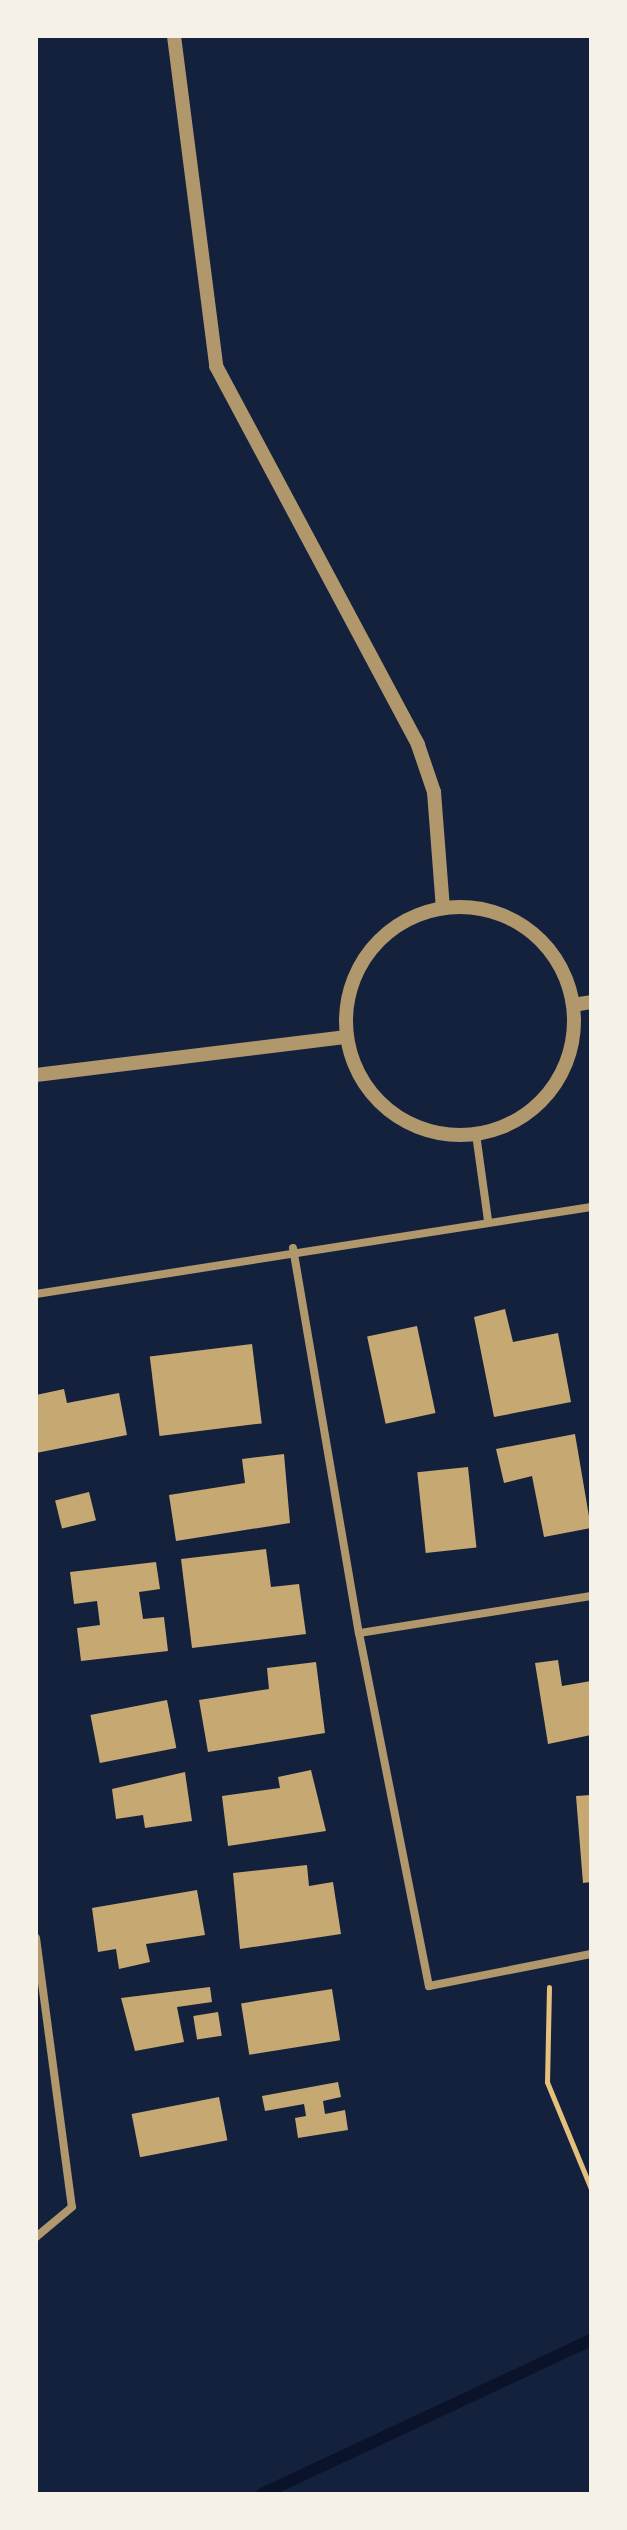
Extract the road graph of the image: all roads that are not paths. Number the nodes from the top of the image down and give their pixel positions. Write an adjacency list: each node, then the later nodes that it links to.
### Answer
1 (174, 36): 2 (street)
2 (443, 908): 4 (street); 5 (street)
3 (591, 1002): 4 (street)
4 (573, 1005): 7 (street)
5 (347, 1037): 6 (street); 7 (street)
6 (36, 1075)
7 (476, 1134): 9 (street)
8 (591, 1207): 9 (street)
9 (488, 1220): 10 (street)
10 (293, 1248): 11 (street); 13 (street)
11 (36, 1294)
12 (591, 1596): 13 (street)
13 (359, 1633): 15 (street)
14 (36, 1938): 16 (street)
15 (591, 1954)
16 (36, 2237)

